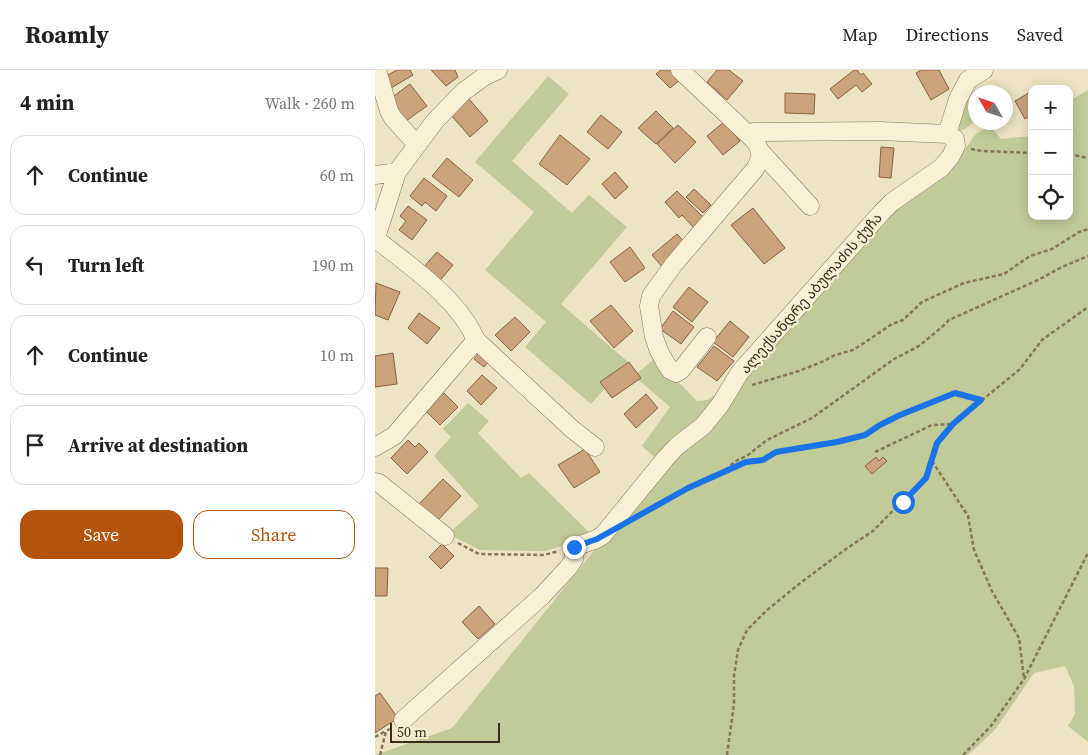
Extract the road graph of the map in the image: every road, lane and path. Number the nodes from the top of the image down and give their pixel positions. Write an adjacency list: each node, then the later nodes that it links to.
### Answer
1 (377, 70): 7 (street)
2 (498, 70): 7 (street)
3 (680, 70): 5 (street)
4 (984, 70): 6 (street, ალექსანდრე აბულაძის ქუჩა)
5 (748, 134): 6 (street); 8 (street)
6 (951, 137): 9 (path); 21 (street, ალექსანდრე აბულაძის ქუჩა)
7 (417, 145): 12 (street)
8 (761, 152): 14 (street); 19 (street)
9 (1028, 153)
10 (1073, 155): 11 (path)
11 (1088, 158)
12 (397, 172): 13 (street); 16 (street)
13 (375, 175)
14 (810, 206)
15 (1088, 229): 21 (path)
16 (375, 240): 20 (street)
17 (1088, 256): 28 (path)
18 (1088, 307): 22 (path)
19 (707, 337)
20 (476, 340): 24 (street); 25 (street)
21 (727, 394): 32 (street, ალექსანდრე აბულაძის ქუჩა)
22 (981, 400): 23 (path); 28 (path)
23 (953, 424): 26 (path); 27 (path)
24 (375, 446)
25 (595, 447)
26 (875, 452)
27 (932, 461): 34 (path); 39 (path)
28 (725, 470): 30 (path)
29 (375, 482): 31 (street)
30 (635, 518)
31 (445, 536): 32 (path)
32 (574, 547): 35 (street)
33 (1088, 552): 34 (path)
34 (1024, 679): 40 (path)
35 (403, 720): 36 (path)
36 (386, 731): 37 (path); 38 (path)
37 (375, 737)
38 (380, 755)
39 (727, 755)
40 (963, 755)

